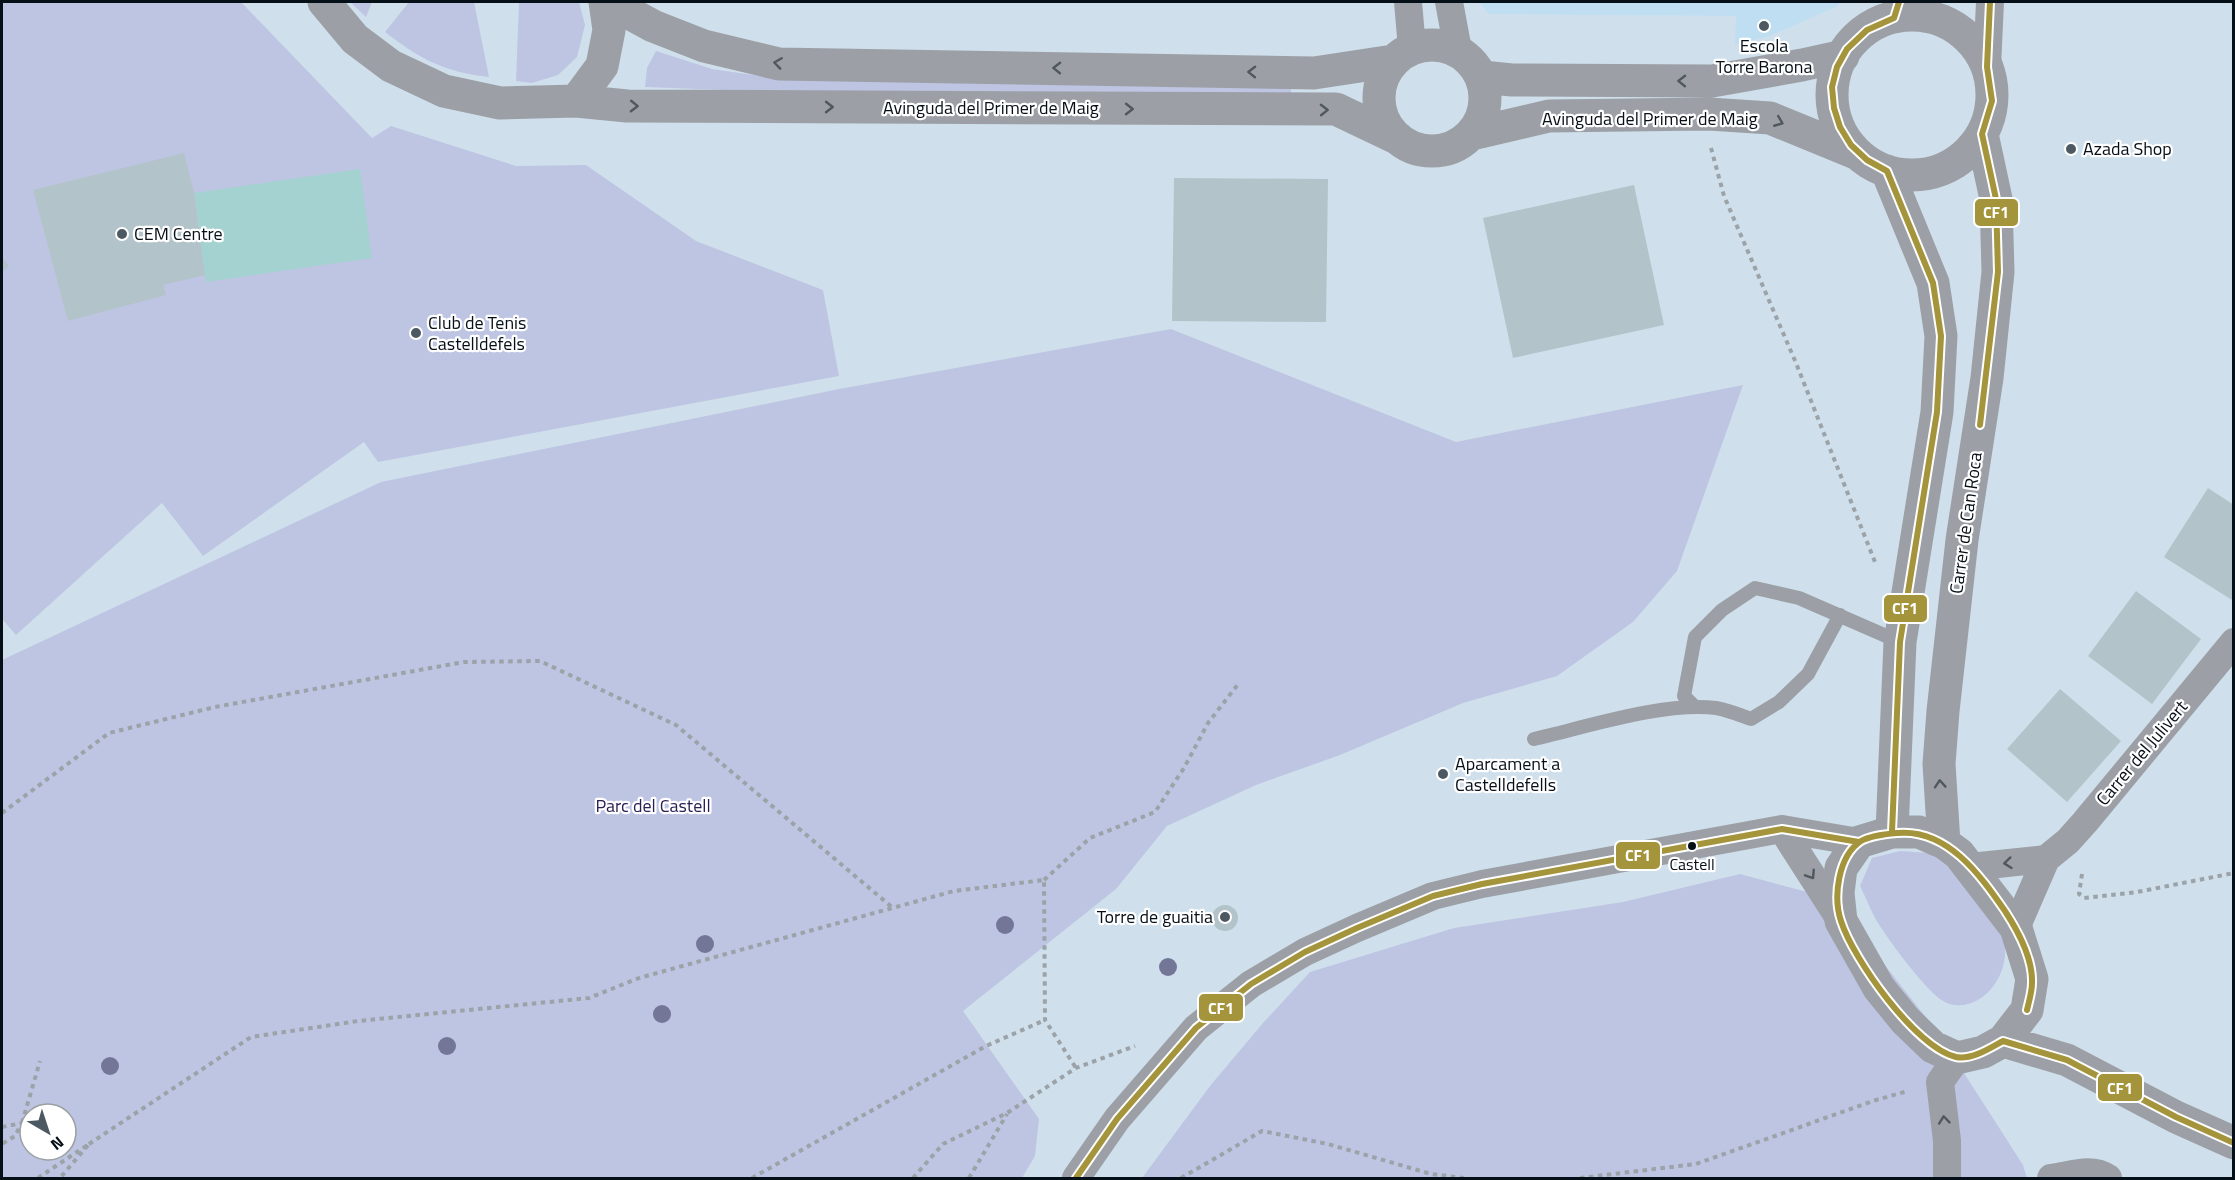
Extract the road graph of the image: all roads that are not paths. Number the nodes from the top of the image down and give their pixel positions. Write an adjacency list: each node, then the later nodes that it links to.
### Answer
1 (324, 2): 13 (street, Avinguda del Primer de Maig)
2 (604, 2): 13 (street)
3 (609, 2): 9 (street, one-way to 3)
4 (1408, 2): 9 (street)
5 (1449, 2): 8 (street)
6 (1990, 2): 11 (street)
7 (1896, 10): 10 (street); 11 (street)
8 (1458, 51): 9 (street); 12 (street)
9 (1403, 55): 16 (street)
10 (1843, 56): 12 (street, Avinguda del Primer de Maig, one-way to 12); 17 (street)
11 (1987, 67): 15 (street)
12 (1482, 77): 14 (street)
13 (576, 101): 16 (street, Avinguda del Primer de Maig, one-way to 16)
14 (1472, 134): 16 (street); 17 (street, Avinguda del Primer de Maig, one-way to 17)
15 (1983, 134): 18 (street); 27 (street, Carrer de Can Roca, one-way to 15)
16 (1399, 139)
17 (1858, 154): 18 (street)
18 (1887, 171): 20 (street)
19 (1840, 615): 20 (lane); 22 (lane); 22 (lane)
20 (1900, 642): 25 (street)
21 (2234, 642): 28 (street, Carrer del Julivert)
22 (1695, 707): 23 (lane)
23 (1534, 740)
24 (1782, 829): 26 (street); 30 (street, one-way to 30); 38 (street)
25 (1892, 832): 26 (street); 27 (street)
26 (1859, 842): 30 (street)
27 (1944, 843): 29 (street)
28 (2046, 859): 29 (street, one-way to 29); 31 (street, Carrer del Julivert)
29 (1970, 867): 31 (street)
30 (1841, 921): 35 (street)
31 (2016, 928): 32 (street)
32 (2027, 1010): 33 (street); 34 (street)
33 (2004, 1041): 34 (street); 35 (street)
34 (2067, 1060): 36 (street)
35 (1949, 1070): 39 (street, one-way to 35)
36 (2234, 1143)
37 (2057, 1178): 40 (street); 41 (street)
38 (1076, 1179)
39 (1947, 1179)
40 (2051, 1179)
41 (2108, 1179)

